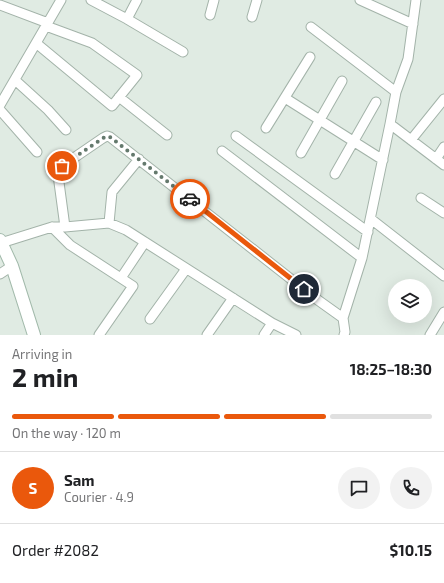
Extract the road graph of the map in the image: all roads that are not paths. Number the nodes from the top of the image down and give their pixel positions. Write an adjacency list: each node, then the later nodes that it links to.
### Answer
1 (61, 0): 13 (street)
2 (91, 0): 11 (street)
3 (137, 0): 11 (street)
4 (214, 0): 9 (street)
5 (257, 0): 10 (street)
6 (360, 0): 12 (street)
7 (416, 0): 12 (street)
8 (0, 5): 13 (street)
9 (210, 15)
10 (252, 17)
11 (127, 19): 16 (street)
12 (413, 24): 20 (street)
13 (47, 25): 15 (street); 21 (street)
14 (311, 27): 20 (street)
15 (36, 43): 18 (street); 21 (street)
16 (183, 52)
17 (310, 57): 22 (street)
18 (15, 80): 25 (street); 30 (street)
19 (342, 81): 27 (street)
20 (396, 92): 28 (street)
21 (119, 98): 31 (street)
22 (285, 98): 27 (street); 29 (street)
23 (444, 99): 33 (street)
24 (376, 102): 34 (street)
25 (0, 106)
26 (0, 110): 37 (street)
27 (320, 120): 34 (street); 38 (street)
28 (390, 124): 33 (street); 41 (street)
29 (266, 128)
30 (66, 130)
31 (166, 135)
32 (236, 136): 50 (street)
33 (411, 140): 40 (street)
34 (354, 141): 41 (street); 43 (street)
35 (444, 147): 40 (street)
36 (222, 150): 53 (street)
37 (37, 152)
38 (301, 153)
39 (139, 159): 47 (street); 49 (street); 61 (street)
40 (436, 159): 42 (street)
41 (383, 160): 46 (street)
42 (444, 165)
43 (335, 174)
44 (421, 198): 45 (street)
45 (444, 213)
46 (371, 219): 50 (street); 57 (street)
47 (109, 223): 49 (street); 52 (street)
48 (52, 227): 49 (street); 51 (street); 58 (street)
49 (65, 227)
50 (368, 232): 53 (street)
51 (1, 241): 54 (main road)
52 (145, 242): 55 (street); 58 (street)
53 (362, 258): 61 (street)
54 (12, 266): 56 (street); 65 (main road)
55 (186, 269): 59 (street); 62 (street)
56 (0, 274)
57 (444, 276)
58 (121, 278): 66 (street)
59 (233, 298): 63 (street); 67 (street)
60 (444, 312): 70 (street)
61 (343, 318): 64 (street)
62 (150, 319)
63 (272, 323): 68 (street); 69 (street)
64 (347, 334)
65 (34, 335)
66 (99, 335)
67 (207, 335)
68 (264, 335)
69 (296, 335)
70 (430, 335)

